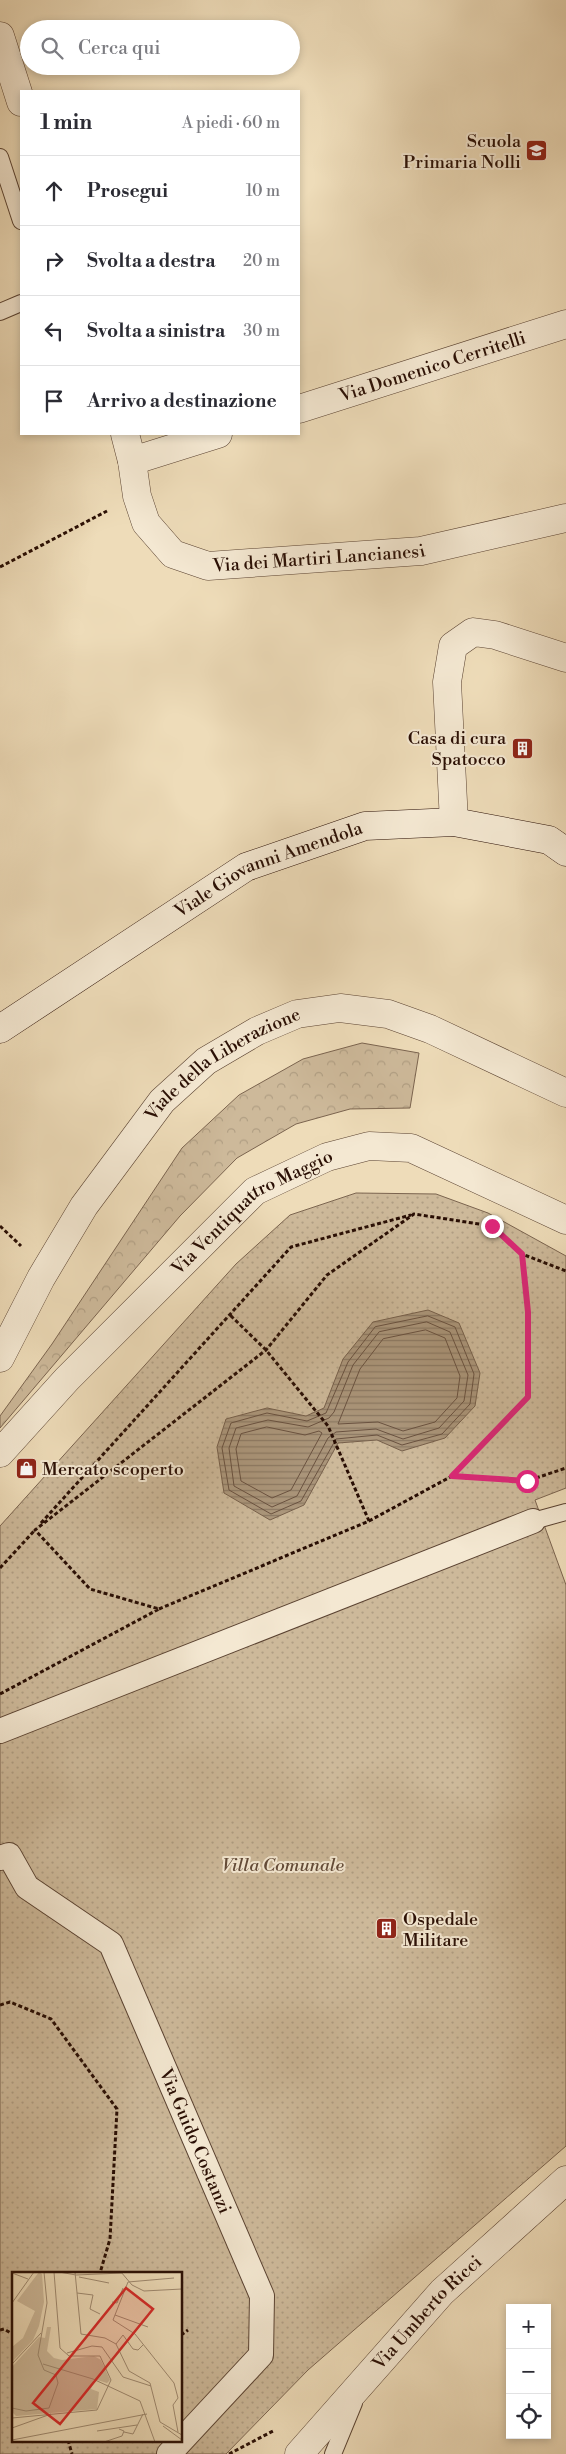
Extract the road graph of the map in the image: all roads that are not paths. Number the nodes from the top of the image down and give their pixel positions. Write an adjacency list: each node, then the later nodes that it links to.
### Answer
1 (0, 36): 2 (street)
2 (20, 99)
3 (0, 157): 4 (lane)
4 (20, 218)
5 (20, 303): 6 (lane)
6 (0, 312)
7 (566, 324): 8 (street, Via Domenico Cerritelli)
8 (300, 410)
9 (125, 435): 11 (street, Via dei Martiri Lancianesi)
10 (215, 435): 11 (street)
11 (132, 461): 12 (street, Via dei Martiri Lancianesi)
12 (566, 518)
13 (566, 658): 14 (street)
14 (454, 822): 15 (street, Viale Giovanni Amendola); 16 (street, Viale Giovanni Amendola)
15 (566, 852)
16 (0, 1029)
17 (566, 1093): 19 (street, Viale della Liberazione)
18 (566, 1220): 20 (street, Via Ventiquattro Maggio)
19 (0, 1358)
20 (0, 1453)
21 (566, 1512): 22 (lane)
22 (533, 1521): 23 (street)
23 (0, 1731)
24 (0, 1858): 27 (street, Via Guido Costanzi)
25 (566, 2180): 26 (street, Via Umberto Ricci)
26 (362, 2384): 30 (street, Via Umberto Ricci); 31 (lane)
27 (182, 2440)
28 (180, 2442): 29 (street, Via Guido Costanzi)
29 (169, 2454)
30 (299, 2454)
31 (332, 2454)

